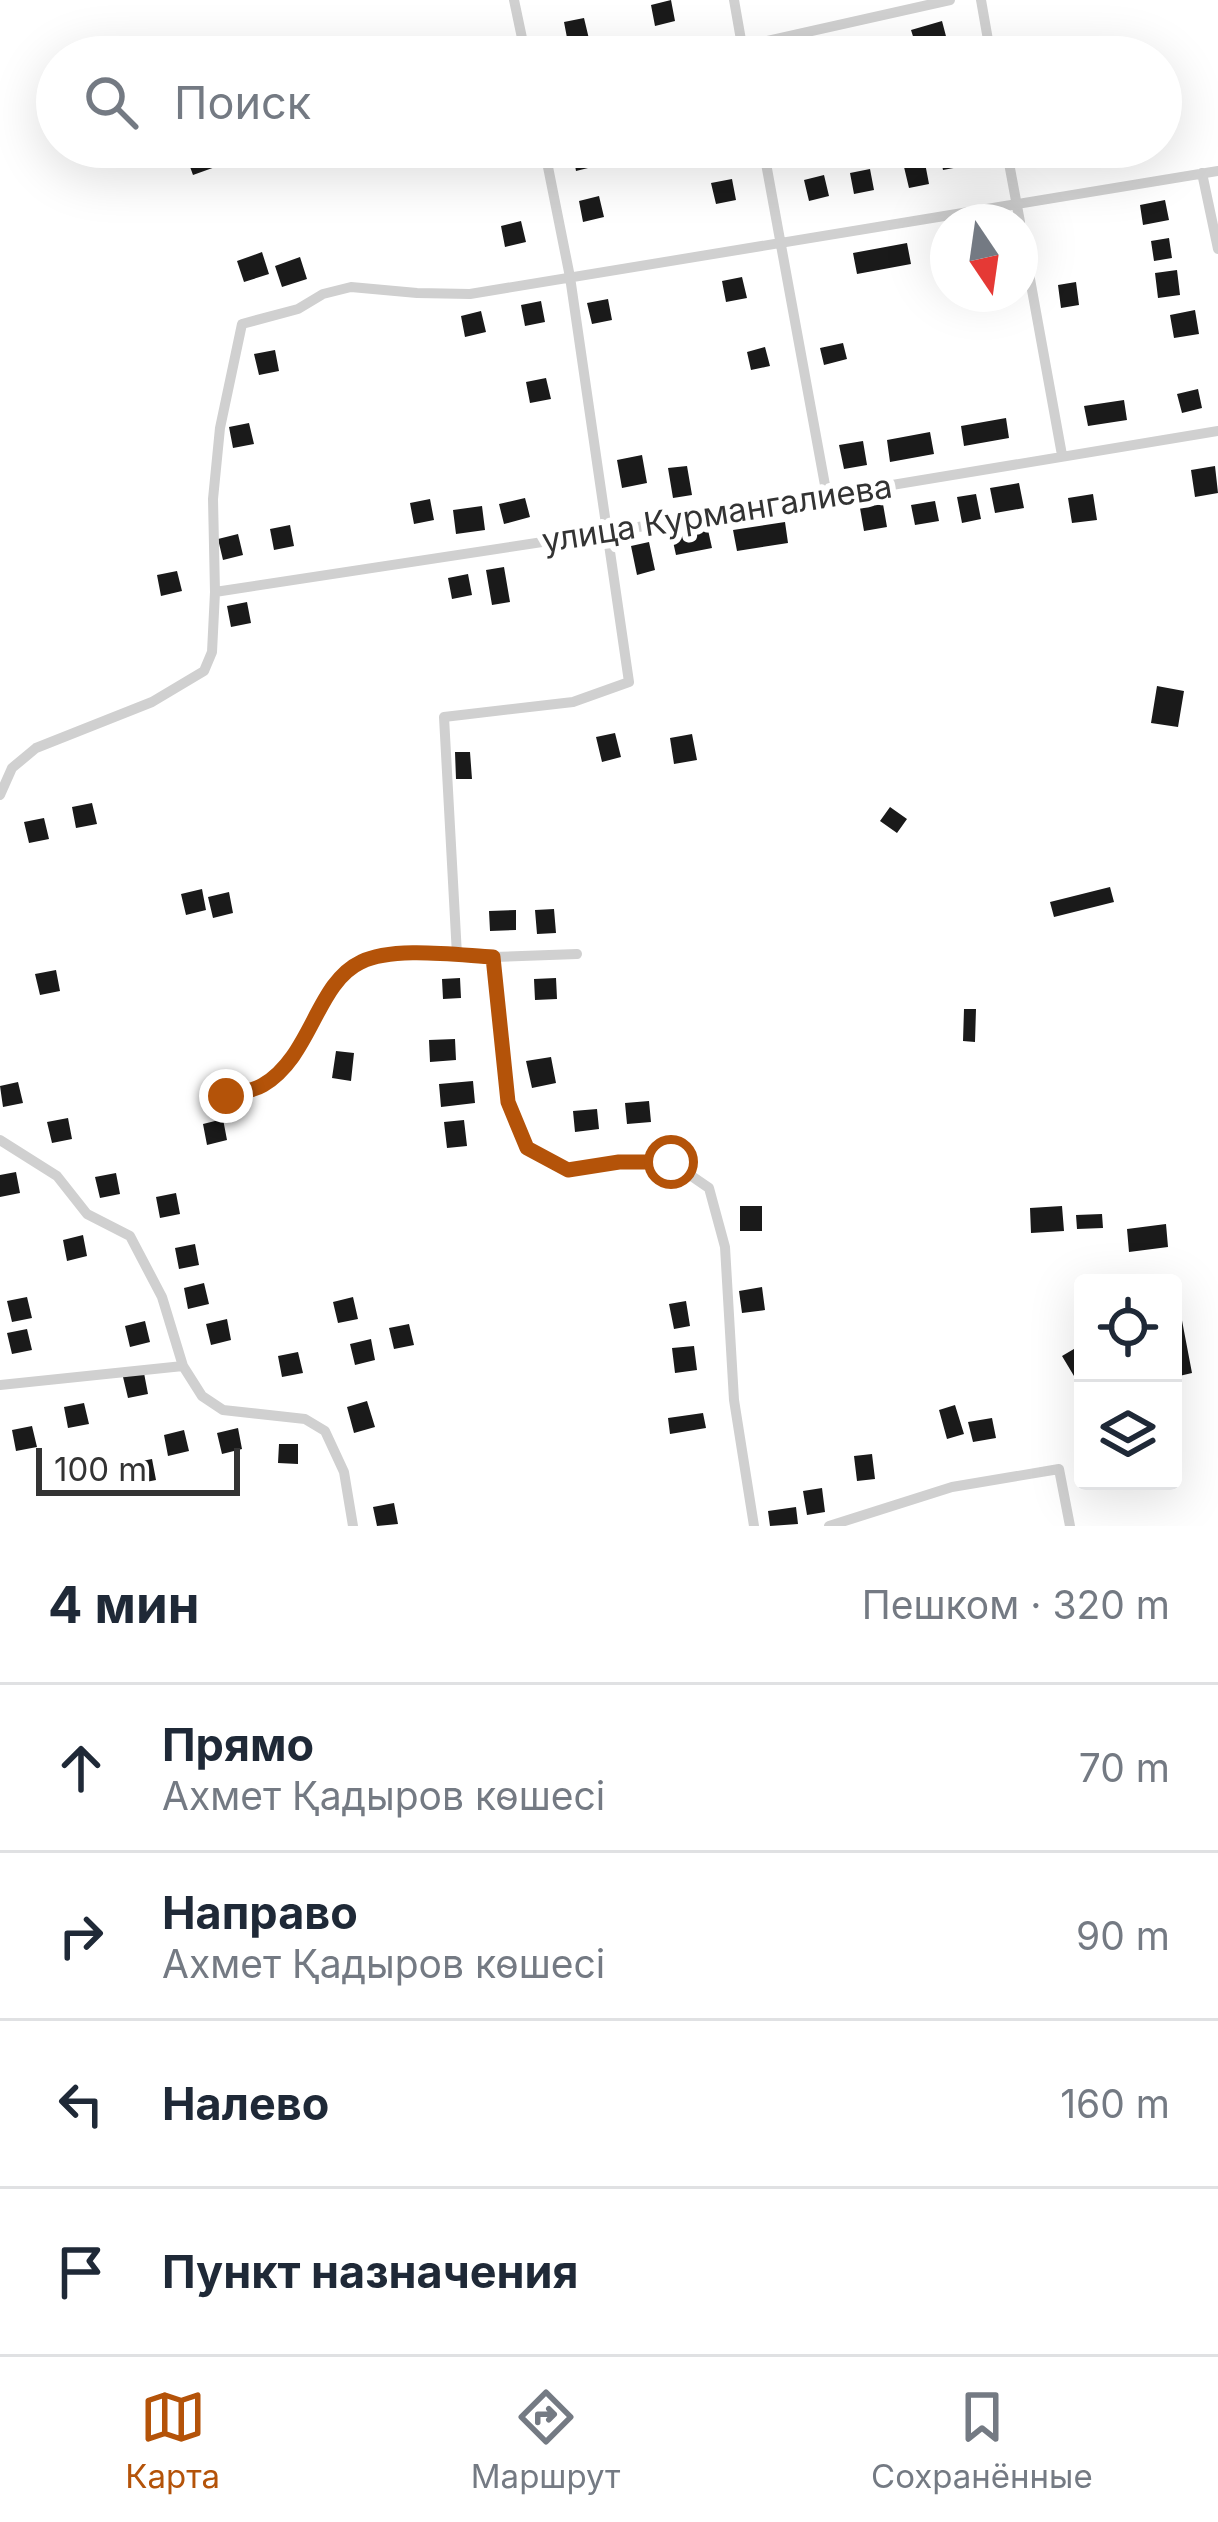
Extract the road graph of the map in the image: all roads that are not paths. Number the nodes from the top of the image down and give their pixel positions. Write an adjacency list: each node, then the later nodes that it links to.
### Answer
1 (514, 0): 5 (street)
2 (734, 0): 6 (street)
3 (950, 0): 7 (street)
4 (981, 0): 8 (street)
5 (522, 36)
6 (740, 36)
7 (807, 36)
8 (987, 36)
9 (548, 168): 19 (street)
10 (767, 168): 17 (street)
11 (1010, 168): 14 (street)
12 (1218, 171): 13 (street)
13 (1202, 173): 15 (street); 18 (street)
14 (1017, 204)
15 (1023, 204)
16 (930, 219): 17 (street)
17 (782, 243): 19 (street); 23 (street)
18 (1218, 249)
19 (570, 277): 24 (street); 25 (street)
20 (1036, 312): 22 (street)
21 (1218, 431): 22 (street, улица Курмангалиева)
22 (1062, 455): 23 (street, улица Курмангалиева)
23 (827, 496): 24 (street, улица Курмангалиева)
24 (608, 532): 25 (street, улица Курмангалиева); 28 (street)
25 (215, 592): 26 (street)
26 (0, 795)
27 (577, 954): 29 (street)
28 (457, 955): 29 (street); 30 (street)
29 (493, 957): 35 (street)
30 (226, 1096)
31 (0, 1140): 32 (street)
32 (183, 1366): 33 (street); 34 (street)
33 (0, 1385)
34 (353, 1526)
35 (754, 1526)
36 (829, 1526): 37 (street)
37 (1070, 1526)

